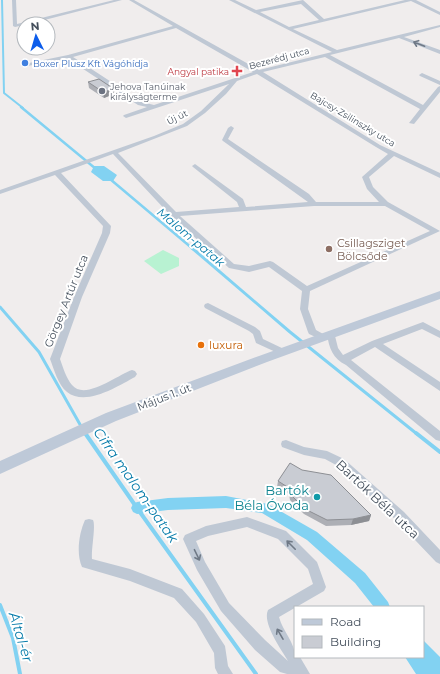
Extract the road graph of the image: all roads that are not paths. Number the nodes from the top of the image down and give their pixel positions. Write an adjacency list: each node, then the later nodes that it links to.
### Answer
1 (14, 0): 2 (street)
2 (120, 0)
3 (131, 0): 10 (street, Bajcsy-Zsilinszky utca)
4 (231, 0): 7 (street)
5 (412, 0): 8 (street); 9 (street)
6 (301, 1): 7 (street); 9 (street)
7 (255, 12): 12 (street)
8 (440, 14)
9 (322, 20): 12 (street)
10 (177, 26): 17 (street); 19 (street, Bajcsy-Zsilinszky utca)
11 (440, 26): 13 (street, Bezerédj utca)
12 (290, 28): 14 (street)
13 (398, 36): 14 (street, Bezerédj utca); 15 (street, one-way to 13)
14 (336, 52): 16 (street, Bezerédj utca)
15 (440, 52)
16 (326, 55): 19 (street, Bezerédj utca); 25 (street)
17 (69, 57): 18 (street); 24 (street)
18 (27, 64)
19 (258, 72): 21 (street, Bezerédj utca); 30 (street, Bajcsy-Zsilinszky utca)
20 (422, 74): 22 (street)
21 (236, 79): 24 (street, Bezerédj utca); 29 (street, Új út)
22 (440, 83)
23 (440, 88): 25 (street)
24 (160, 106): 26 (street, Bezerédj utca)
25 (423, 108): 27 (street)
26 (126, 116)
27 (412, 123)
28 (231, 128): 35 (street)
29 (114, 152): 32 (street, Új út); 38 (street)
30 (392, 154): 33 (street, Bajcsy-Zsilinszky utca); 36 (street)
31 (186, 165): 37 (street)
32 (56, 172): 34 (street, Új út); 47 (street, Görgey Artúr utca)
33 (440, 176)
34 (0, 192)
35 (314, 204): 36 (street); 37 (street)
36 (386, 204): 39 (street)
37 (243, 208): 38 (street)
38 (174, 214): 39 (street)
39 (306, 290): 43 (street)
40 (440, 295): 43 (main road, Május 1. út)
41 (208, 306): 45 (street)
42 (440, 335): 44 (street)
43 (316, 340): 45 (main road, Május 1. út); 46 (street)
44 (375, 343): 46 (street); 48 (street)
45 (283, 352): 51 (main road, Május 1. út)
46 (342, 360): 49 (street)
47 (132, 374)
48 (440, 387)
49 (440, 437)
50 (286, 444): 53 (street, Bartók Béla utca)
51 (0, 468)
52 (89, 524): 55 (street)
53 (440, 558)
54 (301, 671): 54 (street, one-way to 54)
55 (226, 674)

